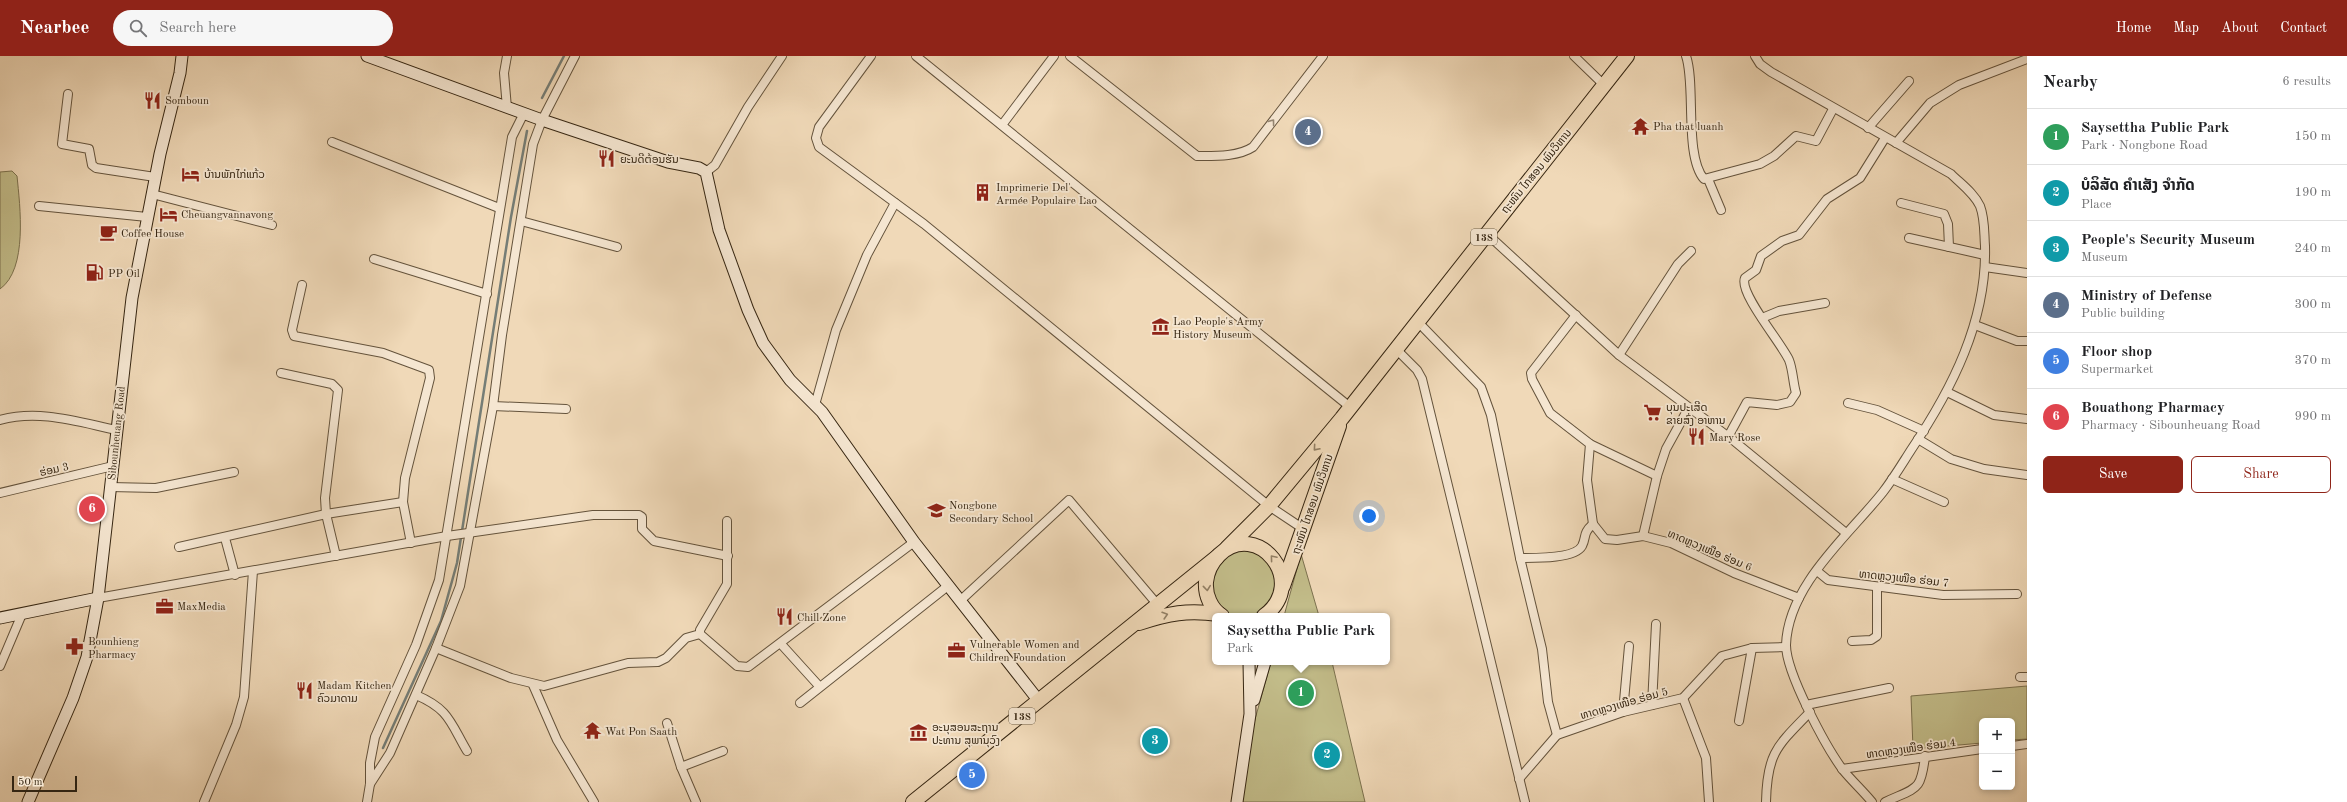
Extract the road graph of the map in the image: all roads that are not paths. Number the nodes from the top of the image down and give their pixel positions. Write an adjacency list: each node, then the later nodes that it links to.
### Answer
1 (182, 56): 29 (street, Sibounheuang Road)
2 (367, 56): 19 (street)
3 (507, 56): 19 (street)
4 (575, 56): 22 (street)
5 (782, 56): 28 (street)
6 (871, 56): 32 (street)
7 (916, 56): 23 (street)
8 (1054, 56): 23 (street)
9 (1070, 56): 10 (street, one-way to 10)
10 (1323, 56)
11 (1574, 56): 17 (street)
12 (1627, 56): 17 (highway, ຖະໜົນ ໄກສອນ ພົມວິຫານ / 13S)
13 (1686, 56): 30 (street)
14 (1755, 56): 20 (street)
15 (2027, 59): 27 (street)
16 (1909, 81): 24 (street)
17 (1605, 86): 40 (highway, ຖະໜົນ ໄກສອນ ພົມວິຫານ / 13S)
18 (68, 94): 29 (street)
19 (506, 108): 21 (street)
20 (1833, 109): 24 (street); 30 (street)
21 (524, 113): 22 (street); 35 (street)
22 (542, 120): 28 (street); 38 (street)
23 (1002, 126): 66 (street)
24 (1868, 128): 25 (street)
25 (1885, 138): 27 (street); 53 (street)
26 (332, 142): 35 (street)
27 (1896, 143): 45 (street)
28 (706, 172): 62 (street)
29 (156, 177): 31 (street, Sibounheuang Road)
30 (1708, 179): 36 (street)
31 (152, 194): 37 (street, Sibounheuang Road); 39 (street)
32 (895, 203): 62 (street); 83 (street)
33 (1901, 203): 43 (street)
34 (39, 206): 37 (street)
35 (499, 208): 50 (street)
36 (1721, 210)
37 (147, 217): 69 (street, Sibounheuang Road)
38 (521, 221): 42 (street); 63 (street)
39 (272, 225)
40 (1486, 233): 52 (street); 54 (highway, ຖະໜົນ ໄກສອນ ພົມວິຫານ / 13S)
41 (1909, 238): 43 (street)
42 (617, 247)
43 (1949, 247): 45 (street)
44 (1691, 251): 58 (street)
45 (1985, 255): 47 (street)
46 (374, 259): 50 (street)
47 (1984, 267): 48 (street); 55 (street)
48 (2027, 273)
49 (302, 285): 81 (street)
50 (487, 294): 90 (street)
51 (1825, 303): 53 (street)
52 (1576, 315): 58 (street); 73 (street)
53 (1762, 318): 71 (street)
54 (1417, 321): 57 (highway, ຖະໜົນ ໄກສອນ ພົມວິຫານ / 13S); 99 (street)
55 (1976, 325): 56 (street); 60 (street)
56 (2027, 342)
57 (1396, 349): 66 (highway, ຖະໜົນ ໄກສອນ ພົມວິຫານ / 13S); 151 (street)
58 (1619, 355): 65 (street)
59 (281, 373): 84 (street)
60 (1947, 392): 67 (street); 70 (street)
61 (1848, 403): 70 (street)
62 (815, 405): 93 (street)
63 (494, 406): 64 (street); 88 (street)
64 (566, 409)
65 (1688, 409): 71 (street); 77 (street)
66 (1346, 413): 83 (highway, ຖະໜົນ ໄກສອນ ພົມວິຫານ / 13S, one-way to 83); 87 (highway, ຖະໜົນ ໄກສອນ ພົມວິຫານ / 13S)
67 (2027, 418)
68 (0, 420): 69 (street)
69 (117, 430): 74 (street, Sibounheuang Road)
70 (1924, 431): 72 (street)
71 (1728, 437): 89 (street)
72 (1918, 439): 76 (street); 78 (street)
73 (1590, 444): 77 (street); 86 (street)
74 (113, 466): 79 (street, Sibounheuang Road); 80 (street, ຮ່ອມ 3)
75 (234, 472): 79 (street)
76 (2027, 475)
77 (1657, 476): 91 (street)
78 (1892, 480): 82 (street); 89 (street)
79 (110, 487): 107 (street, Sibounheuang Road)
80 (0, 493)
81 (403, 502): 84 (street); 94 (street)
82 (1944, 502)
83 (1269, 506): 87 (street); 96 (highway, ຖະໜົນ ໄກສອນ ພົມວິຫານ / 13S)
84 (326, 514): 92 (street); 97 (street)
85 (727, 521): 98 (street)
86 (1593, 524): 91 (street, ທາດຫຼວງເໜືອ ຮ່ອມ 6); 99 (street)
87 (1302, 528): 106 (highway, ຖະໜົນ ໄກສອນ ພົມວິຫານ / 13S)
88 (472, 533): 90 (street); 98 (street); 124 (street)
89 (1846, 533): 101 (street)
90 (447, 536): 94 (street); 152 (street)
91 (1643, 536): 108 (street, ທາດຫຼວງເໜືອ ຮ່ອມ 6)
92 (225, 538): 95 (street); 102 (street)
93 (914, 542): 103 (street); 121 (street)
94 (411, 543): 97 (street)
95 (179, 547)
96 (1222, 552): 106 (highway, 13S, one-way to 96); 110 (highway, ຖະໜົນ ໄກສອນ ພົມວິຫານ / 13S); 111 (highway, 13S, one-way to 111)
97 (336, 556): 100 (street)
98 (728, 556): 119 (street)
99 (1520, 558): 142 (street)
100 (253, 571): 102 (street); 154 (street)
101 (1817, 572): 104 (street, ທາດຫຼວງເໜືອ ຮ່ອມ 7); 108 (street)
102 (236, 575): 107 (street)
103 (949, 585): 109 (street); 130 (street)
104 (1877, 587): 105 (street, ທາດຫຼວງເໜືອ ຮ່ອມ 7); 120 (street)
105 (2017, 594)
106 (1280, 595): 112 (highway, 13S); 113 (street)
107 (98, 598): 114 (street); 153 (street, Sibounheuang Road)
108 (1799, 598): 123 (street)
109 (961, 600): 110 (street); 133 (street)
110 (1157, 604): 118 (highway, ຖະໜົນ ໄກສອນ ພົມວິຫານ / 13S)
111 (1219, 613)
112 (1266, 613)
113 (1277, 613)
114 (22, 614): 116 (street); 128 (street)
115 (1212, 614): 118 (highway, ຖະໜົນ ໄກສອນ ພົມວິຫານ / 13S, one-way to 115)
116 (0, 618)
117 (1656, 624): 136 (street)
118 (1128, 626): 133 (highway, ຖະໜົນ ໄກສອນ ພົມວິຫານ / 13S); 159 (highway, ຖະໜົນ ໄກສອນ ພົມວິຫານ / 13S)
119 (700, 634): 121 (street); 129 (street)
120 (1852, 641)
121 (782, 644): 130 (street)
122 (1629, 646): 138 (street)
123 (1786, 647): 125 (street, ທາດຫຼວງເໜືອ ຮ່ອມ 5); 137 (street)
124 (436, 648): 129 (street); 132 (street)
125 (1752, 648): 134 (street, ທາດຫຼວງເໜືອ ຮ່ອມ 5); 140 (street)
126 (1249, 665): 139 (street)
127 (1264, 665): 139 (street)
128 (0, 666)
129 (533, 685): 156 (street)
130 (819, 686): 135 (street)
131 (1889, 688): 137 (street)
132 (416, 695): 146 (street); 152 (street)
133 (1035, 696): 158 (highway, ຖະໜົນ ໄກສອນ ພົມວິຫານ / 13S)
134 (1683, 698): 136 (street, ທາດຫຼວງເໜືອ ຮ່ອມ 5); 162 (street)
135 (800, 703)
136 (1652, 705): 138 (street, ທາດຫຼວງເໜືອ ຮ່ອມ 5)
137 (1808, 709): 150 (street); 163 (street)
138 (1623, 712): 142 (street, ທາດຫຼວງເໜືອ ຮ່ອມ 5)
139 (1250, 714): 160 (street)
140 (1739, 721)
141 (667, 723): 149 (street)
142 (1556, 735): 151 (street)
143 (2027, 744): 144 (street)
144 (2015, 746)
145 (1979, 749): 148 (street, ທາດຫຼວງເໜືອ ຮ່ອມ 4)
146 (467, 751)
147 (723, 751): 149 (street)
148 (1925, 756): 150 (street, ທາດຫຼວງເໜືອ ຮ່ອມ 4); 165 (street)
149 (681, 767): 157 (street)
150 (1842, 769): 164 (street)
151 (1519, 779): 161 (street)
152 (370, 784): 155 (street)
153 (28, 802)
154 (204, 802)
155 (367, 802)
156 (594, 802)
157 (696, 802)
158 (901, 802)
159 (913, 802)
160 (1238, 802)
161 (1524, 802)
162 (1709, 802)
163 (1766, 802)
164 (1872, 802)
165 (1885, 802)

